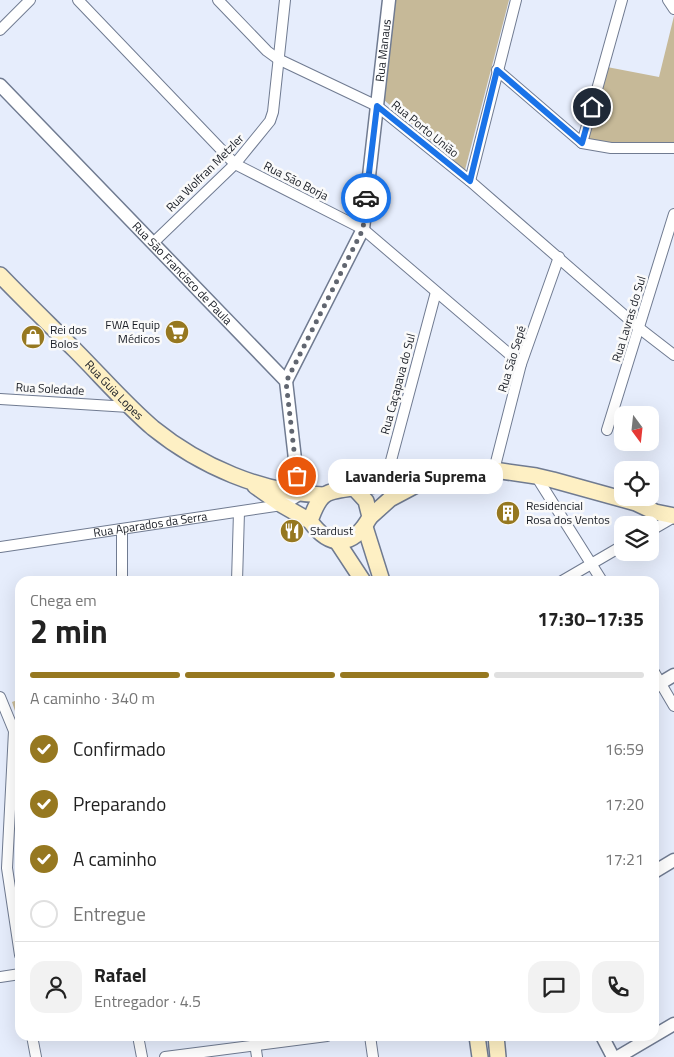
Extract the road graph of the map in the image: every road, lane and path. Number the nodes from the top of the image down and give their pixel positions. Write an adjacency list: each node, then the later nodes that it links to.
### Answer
1 (30, 0): 10 (street)
2 (78, 0): 17 (street, Rua São Borja)
3 (218, 0): 11 (street, Rua Porto União)
4 (286, 0): 11 (street, Rua Wolfran Metzler)
5 (390, 0): 14 (street, Rua Manaus)
6 (516, 0): 12 (street)
7 (622, 0): 15 (street)
8 (668, 0): 9 (street)
9 (674, 9)
10 (0, 30)
11 (278, 59): 14 (street, Rua Porto União); 17 (street, Rua Wolfran Metzler)
12 (497, 70): 15 (street); 18 (street)
13 (0, 85): 21 (street, Rua São Francisco de Paula)
14 (377, 106): 18 (street, Rua Porto União); 20 (street, Rua Manaus)
15 (582, 143): 16 (street)
16 (674, 148)
17 (235, 164): 20 (street, Rua São Borja); 21 (street, Rua Wolfran Metzler)
18 (470, 181): 22 (street, Rua Porto União)
19 (674, 214): 25 (street, Rua Lavras do Sul)
20 (363, 229): 24 (street, Rua São Borja); 28 (street, Rua Manaus)
21 (153, 243): 28 (street, Rua São Francisco de Paula)
22 (559, 257): 25 (street, Rua Porto União); 27 (street, Rua São Sepé)
23 (0, 275): 30 (main road, Rua Guia Lopes)
24 (436, 292): 27 (street, Rua São Borja); 36 (street, Rua Caçapava do Sul)
25 (639, 328): 26 (street, Rua Porto União); 31 (street, Rua Lavras do Sul)
26 (674, 355)
27 (522, 364): 32 (street, Rua São Sepé)
28 (286, 382): 38 (street)
29 (0, 399): 30 (street, Rua Soledade)
30 (129, 406): 35 (main road, Rua Guia Lopes)
31 (607, 430)
32 (494, 470): 33 (main road); 34 (main road)
33 (432, 476): 36 (main road); 48 (main road)
34 (536, 476): 40 (main road); 54 (street)
35 (248, 480): 38 (main road, Rua Guia Lopes); 41 (main road, Rua Guia Lopes)
36 (385, 483): 37 (main road)
37 (354, 488): 39 (main road); 48 (main road)
38 (299, 494): 39 (main road, Rua Guia Lopes); 41 (street, Rua Aparados da Serra)
39 (323, 495): 47 (main road)
40 (614, 497)
41 (282, 505): 45 (street, Rua Aparados da Serra); 47 (main road, Rua Guia Lopes)
42 (659, 505): 44 (main road)
43 (642, 506): 46 (main road)
44 (674, 509)
45 (239, 512): 50 (street, Rua Aparados da Serra); 56 (street)
46 (674, 517): 49 (street)
47 (310, 521): 51 (main road)
48 (367, 522): 51 (main road); 58 (main road)
49 (659, 526)
50 (122, 529): 52 (street, Rua Aparados da Serra); 55 (street)
51 (338, 543): 57 (main road)
52 (0, 547)
53 (614, 551): 54 (street)
54 (592, 564): 59 (street); 60 (street)
55 (122, 576)
56 (236, 576)
57 (360, 576)
58 (381, 576)
59 (571, 576)
60 (599, 576)
61 (674, 675): 62 (street)
62 (659, 680)
63 (659, 685): 65 (street)
64 (0, 697): 66 (street)
65 (674, 706)
66 (15, 727)
67 (15, 758): 70 (street)
68 (674, 860): 69 (street)
69 (659, 869)
70 (15, 922)
71 (15, 975): 72 (street)
72 (0, 977)
73 (674, 1024): 74 (street)
74 (659, 1033)
75 (33, 1041): 83 (street)
76 (139, 1041): 84 (street)
77 (255, 1041): 85 (street); 86 (street)
78 (371, 1041): 87 (street)
79 (478, 1041): 88 (main road)
80 (496, 1041): 89 (main road)
81 (605, 1041): 90 (street)
82 (645, 1041): 91 (street)
83 (36, 1057)
84 (142, 1057)
85 (165, 1057)
86 (257, 1057)
87 (373, 1057)
88 (480, 1057)
89 (498, 1057)
90 (614, 1057)
91 (618, 1057)

